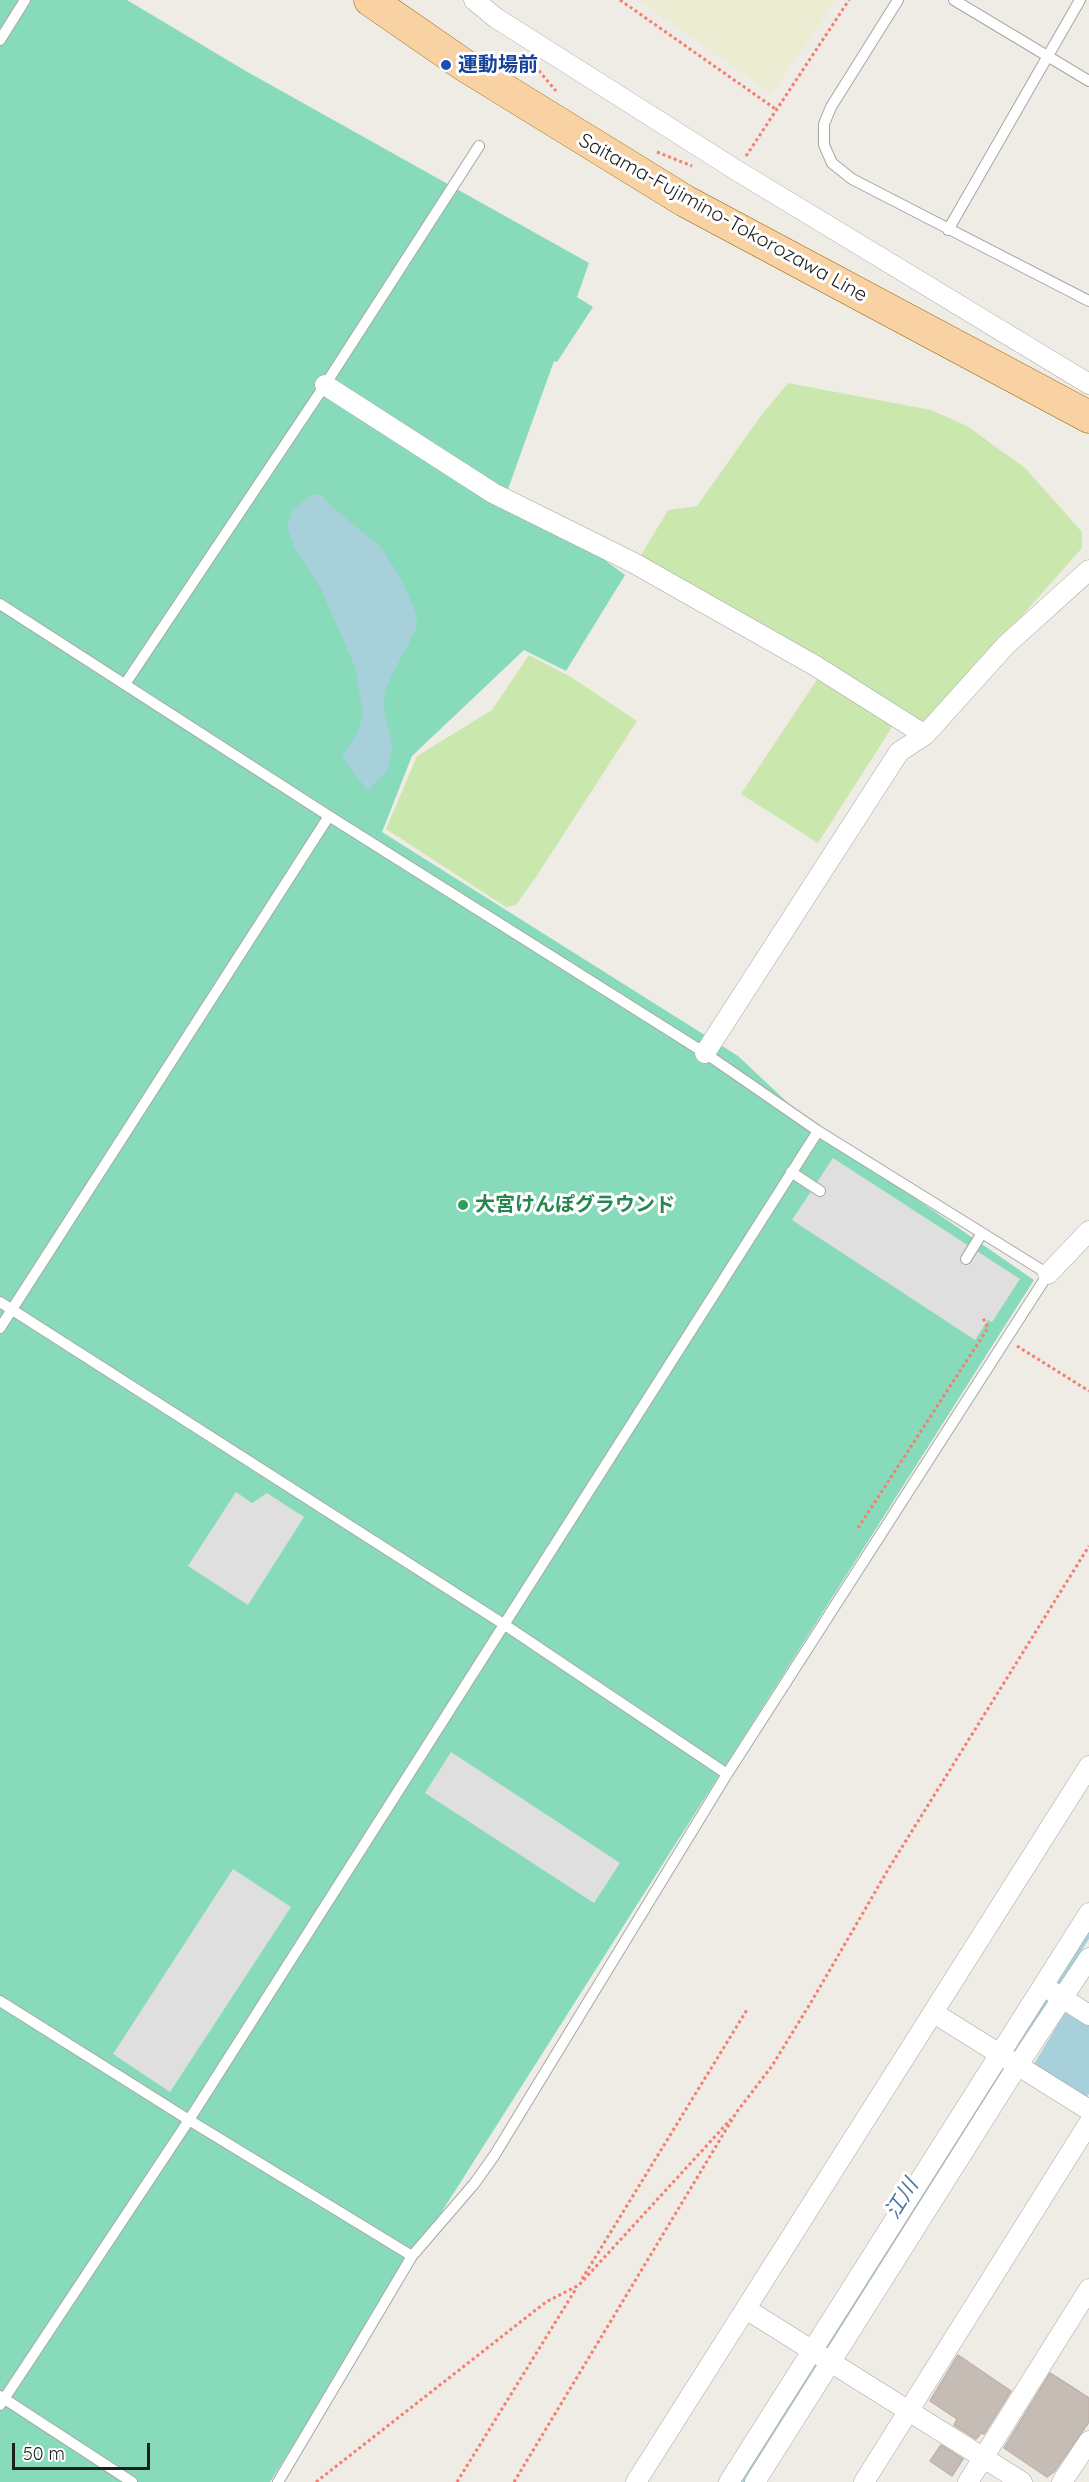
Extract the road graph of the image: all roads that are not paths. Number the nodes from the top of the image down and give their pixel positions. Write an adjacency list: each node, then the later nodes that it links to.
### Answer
1 (25, 0): 7 (lane)
2 (370, 0): 15 (main road, Saitama-Fujimino-Tokorozawa Line)
3 (474, 0): 13 (street)
4 (898, 0): 11 (lane)
5 (954, 0): 8 (lane)
6 (1080, 0): 8 (lane)
7 (0, 40)
8 (1048, 56): 9 (lane); 11 (lane)
9 (1089, 81)
10 (479, 146): 14 (lane)
11 (948, 230): 12 (lane)
12 (1089, 301)
13 (1089, 384)
14 (326, 385): 18 (lane); 19 (street)
15 (1089, 417)
16 (1089, 570): 19 (street)
17 (0, 604): 18 (lane)
18 (125, 684): 20 (lane)
19 (926, 735): 21 (street)
20 (329, 816): 21 (lane); 30 (lane)
21 (705, 1053): 22 (lane)
22 (818, 1131): 23 (lane); 26 (lane)
23 (791, 1172): 24 (lane); 32 (lane)
24 (820, 1191)
25 (1089, 1231): 28 (street)
26 (982, 1233): 27 (lane); 28 (lane)
27 (966, 1259)
28 (1048, 1274): 34 (lane)
29 (0, 1302): 30 (lane)
30 (12, 1310): 31 (lane); 32 (lane)
31 (0, 1328)
32 (505, 1625): 34 (lane); 43 (lane)
33 (1089, 1766): 39 (street)
34 (728, 1774): 45 (lane)
35 (1089, 1913): 37 (street)
36 (1089, 1958): 37 (street)
37 (1053, 1992): 40 (street); 41 (street)
38 (0, 2001): 43 (lane)
39 (934, 2013): 41 (street); 47 (street)
40 (1089, 2014)
41 (1009, 2060): 42 (street); 48 (street)
42 (1089, 2110)
43 (189, 2120): 45 (lane); 49 (lane)
44 (1089, 2123): 50 (street)
45 (412, 2256): 54 (lane)
46 (1089, 2289): 52 (street)
47 (746, 2309): 48 (street); 55 (street)
48 (822, 2356): 50 (street); 56 (street); 57 (street)
49 (1, 2400): 53 (lane)
50 (908, 2411): 52 (street); 58 (street)
51 (1089, 2441): 61 (street)
52 (983, 2458): 59 (street); 60 (street)
53 (132, 2482)
54 (278, 2482)
55 (636, 2482)
56 (729, 2482)
57 (755, 2482)
58 (864, 2482)
59 (968, 2482)
60 (1022, 2482)
61 (1062, 2482)

